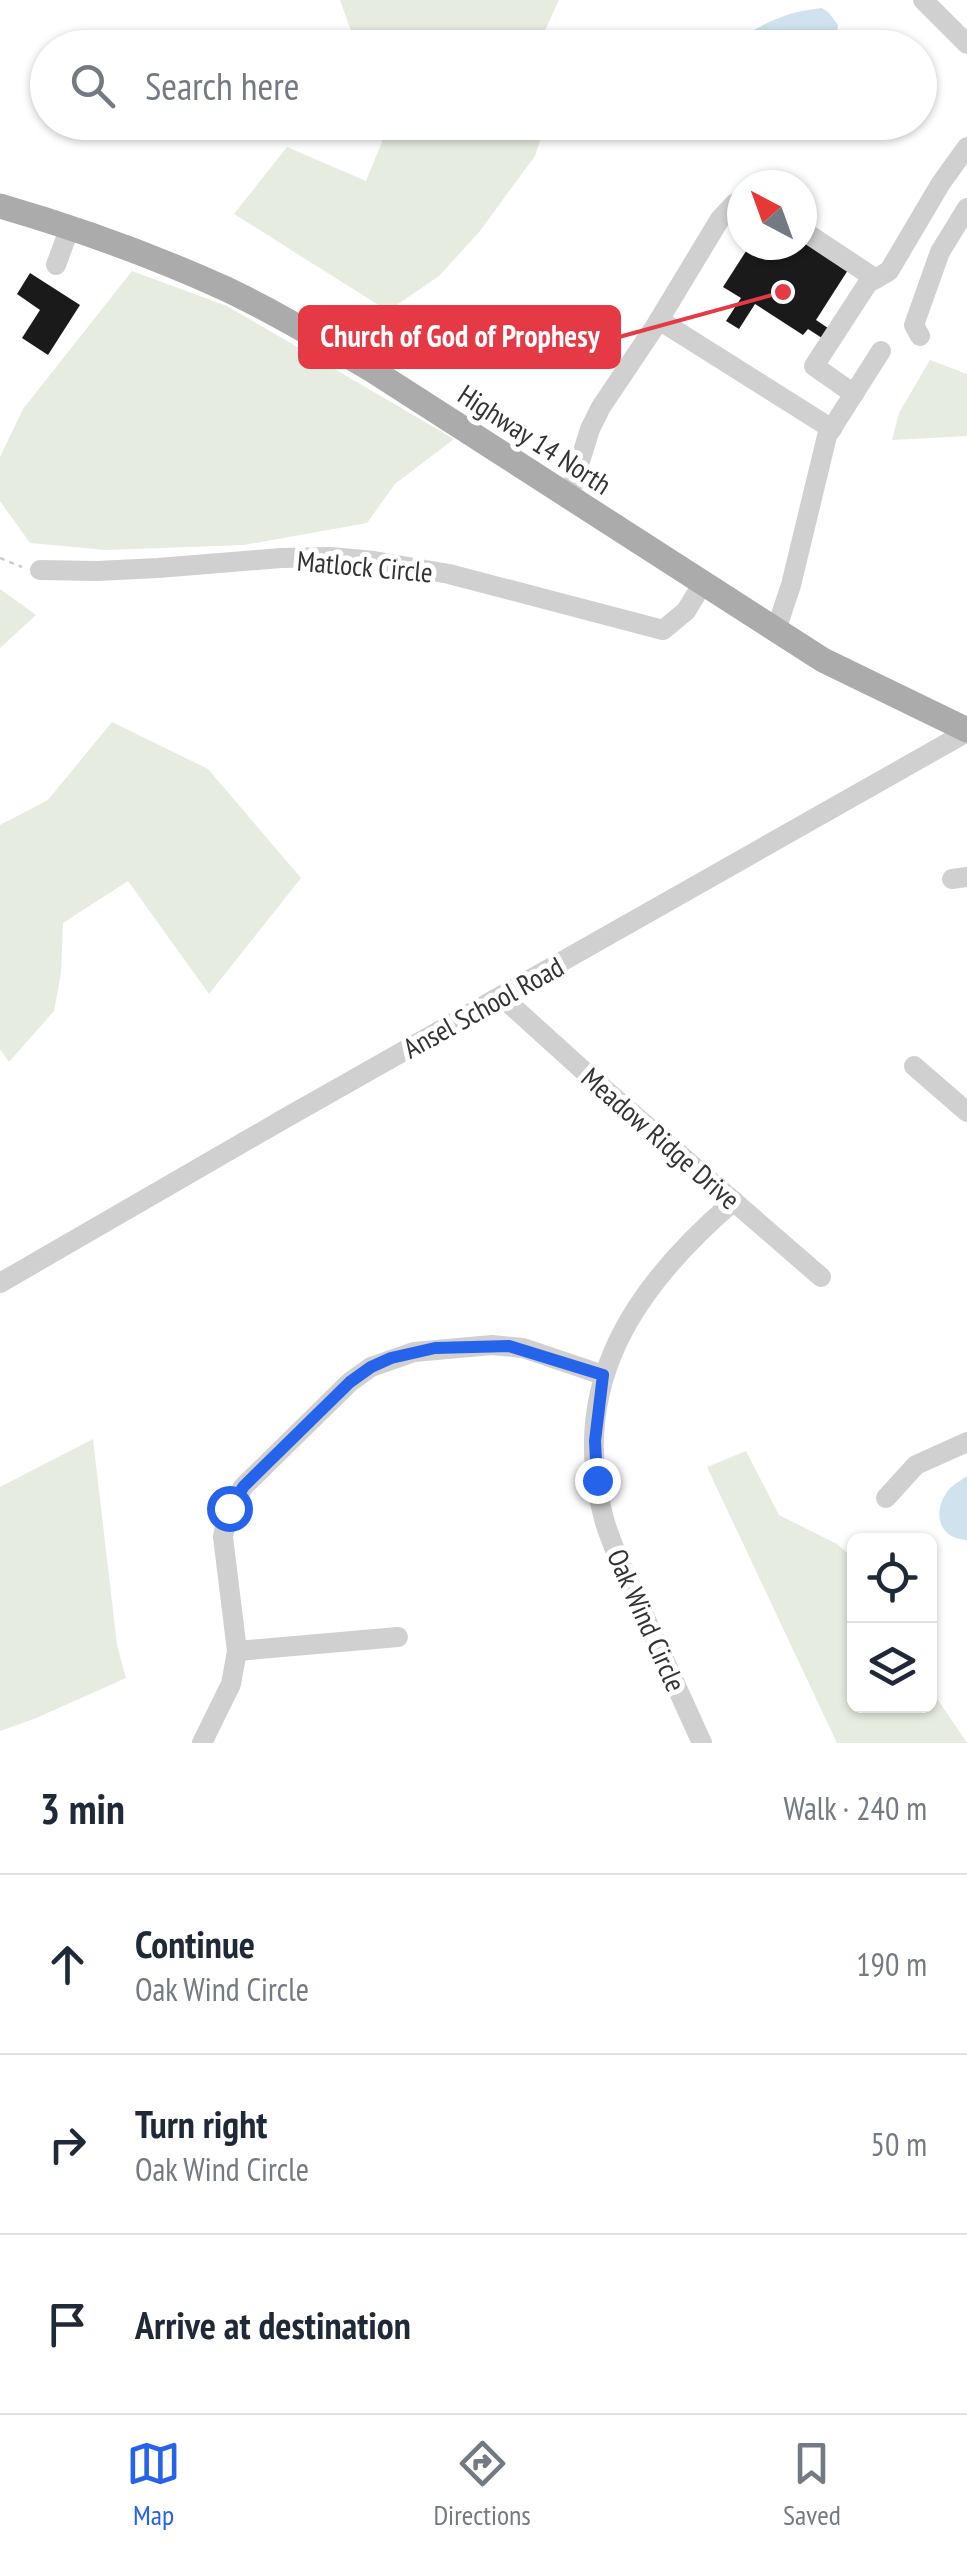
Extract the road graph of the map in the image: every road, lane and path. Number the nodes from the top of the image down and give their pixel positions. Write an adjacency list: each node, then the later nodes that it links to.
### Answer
1 (923, 0): 2 (street)
2 (967, 44)
3 (967, 147): 10 (street)
4 (0, 206): 7 (main road, Highway 14 North)
5 (967, 208): 12 (street)
6 (727, 212): 11 (street)
7 (70, 227): 9 (street); 16 (main road, Highway 14 North)
8 (817, 240): 10 (street)
9 (56, 264)
10 (876, 278): 14 (street)
11 (659, 320): 15 (street); 16 (street)
12 (920, 336)
13 (881, 351): 14 (street)
14 (854, 394): 15 (street)
15 (832, 429): 20 (street)
16 (569, 497): 19 (main road, Highway 14 North)
17 (0, 558): 18 (path)
18 (40, 570): 19 (street, Matlock Circle)
19 (702, 583): 20 (main road, Highway 14 North)
20 (776, 630): 21 (main road, Highway 14 North)
21 (967, 731): 22 (street, Ansel School Road)
22 (502, 997): 25 (street, Meadow Ridge Drive); 27 (street, Ansel School Road)
23 (914, 1066): 24 (street)
24 (967, 1112)
25 (734, 1201): 26 (street, Meadow Ridge Drive); 28 (street, Oak Wind Circle)
26 (822, 1278)
27 (0, 1283)
28 (603, 1375): 32 (street); 34 (street, Oak Wind Circle)
29 (967, 1442): 30 (street)
30 (886, 1498)
31 (398, 1638): 32 (street)
32 (238, 1651): 33 (street)
33 (202, 1743)
34 (702, 1743)

